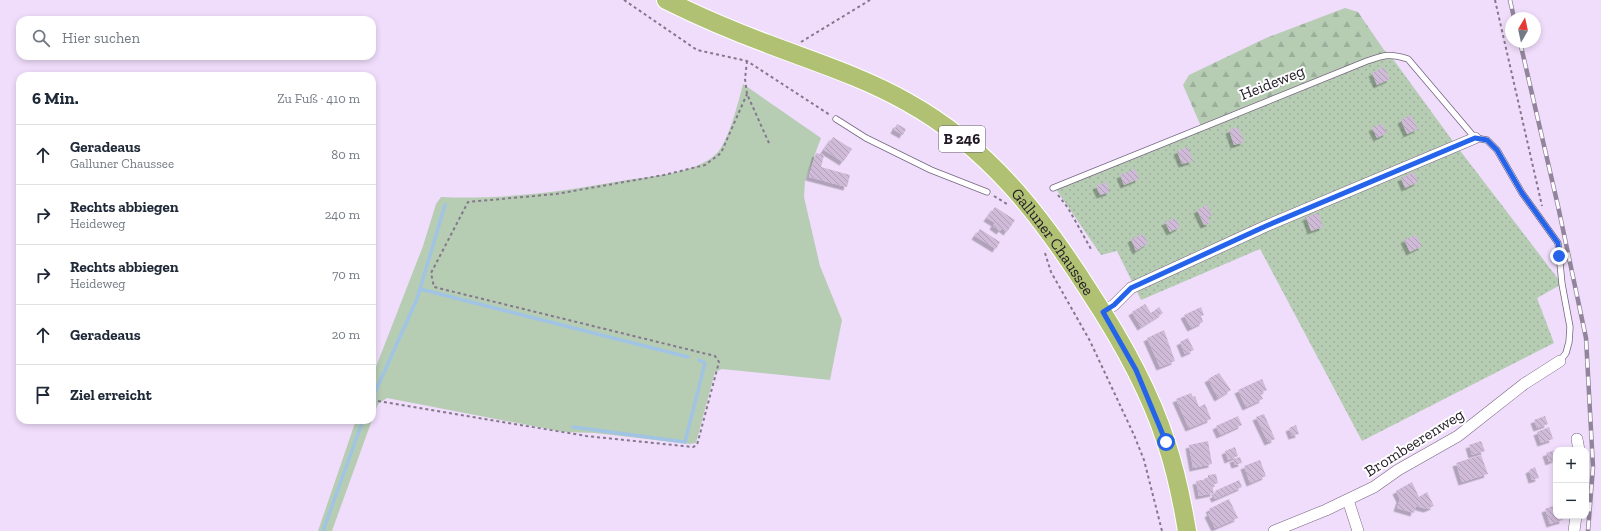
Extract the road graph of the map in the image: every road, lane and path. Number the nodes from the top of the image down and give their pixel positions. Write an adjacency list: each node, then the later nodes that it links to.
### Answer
1 (624, 0): 6 (path)
2 (666, 0): 5 (main road, B 246)
3 (870, 0): 5 (path)
4 (1495, 0): 14 (path)
5 (792, 53): 17 (main road, Galluner Chaussee / B 246)
6 (747, 61): 7 (path); 8 (path)
7 (748, 94): 10 (path); 19 (path)
8 (836, 119): 12 (lane)
9 (1475, 138): 11 (lane, Heideweg); 14 (lane, Heideweg); 17 (street)
10 (769, 143)
11 (1053, 188): 15 (path)
12 (987, 192): 13 (path)
13 (1010, 206)
14 (1546, 226): 18 (lane, Heideweg)
15 (1091, 249)
16 (1045, 251): 24 (path)
17 (1103, 312): 25 (main road, Galluner Chaussee / B 246)
18 (1560, 360): 22 (street, Brombeerenweg)
19 (378, 400)
20 (1577, 439): 21 (street)
21 (1578, 447)
22 (1348, 500): 26 (street, Brombeerenweg); 27 (street)
23 (1576, 519): 28 (street)
24 (1162, 531)
25 (1187, 531)
26 (1274, 531)
27 (1358, 531)
28 (1574, 531)

